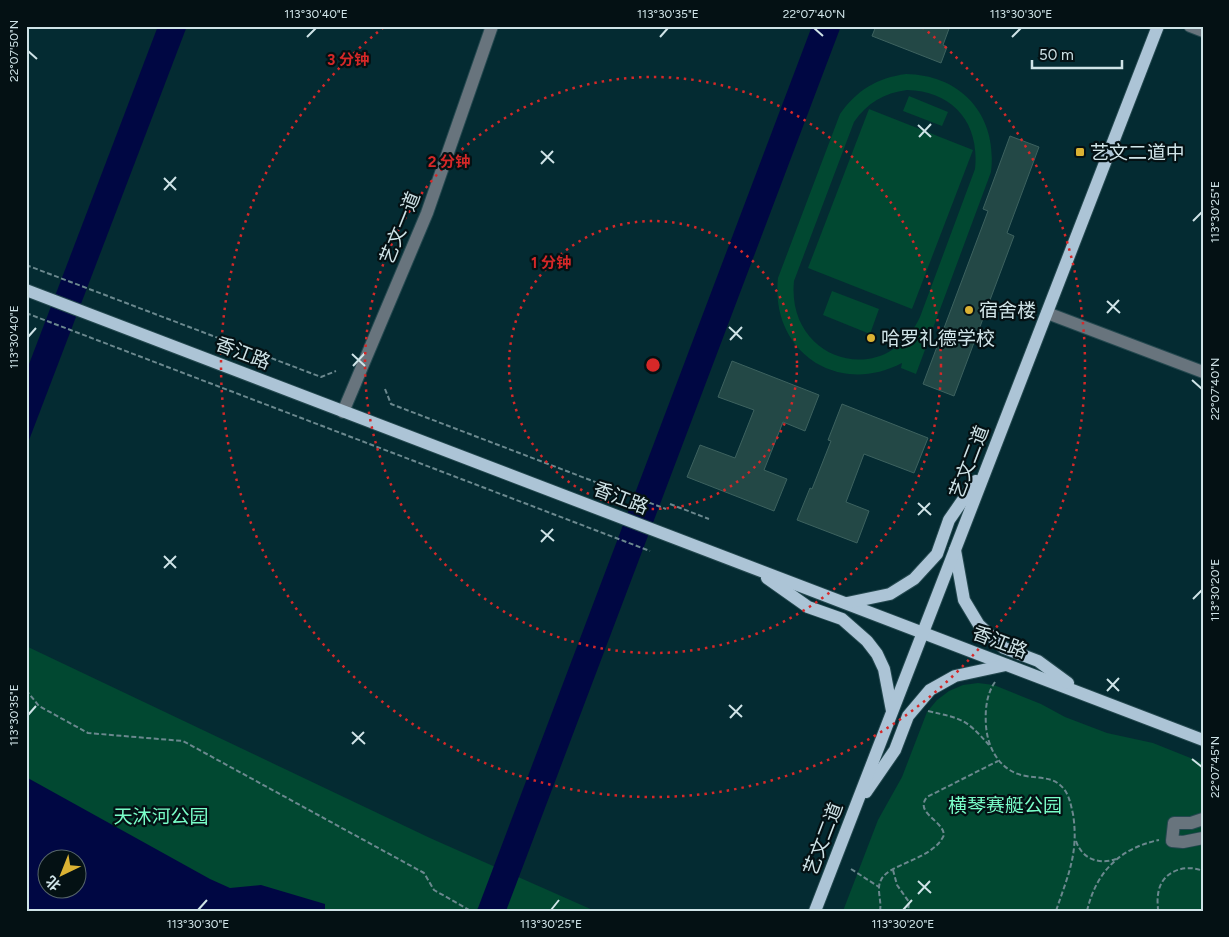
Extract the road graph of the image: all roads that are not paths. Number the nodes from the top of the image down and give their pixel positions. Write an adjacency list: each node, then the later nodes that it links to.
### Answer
1 (492, 26): 8 (street, 艺文一道)
2 (1158, 26): 6 (main road, 艺文二道)
3 (1190, 26): 4 (street)
4 (1203, 31)
5 (26, 290): 8 (main road, 香江路)
6 (1047, 313): 7 (street); 9 (main road, 艺文二道)
7 (1203, 372)
8 (343, 412): 11 (main road, 香江路)
9 (989, 462): 10 (main road, 艺文二道); 12 (main road)
10 (955, 549): 13 (main road, 艺文二道); 15 (main road)
11 (750, 567): 12 (main road, 香江路); 16 (main road)
12 (845, 603): 13 (main road, 香江路)
13 (923, 633): 14 (main road, 香江路); 16 (main road, 艺文二道)
14 (1008, 665): 15 (main road, 香江路); 18 (main road)
15 (1082, 694): 17 (main road, 香江路)
16 (892, 711): 18 (main road, 艺文二道)
17 (1203, 740)
18 (855, 808): 21 (main road, 艺文二道)
19 (1203, 819): 20 (street)
20 (1203, 838)
21 (815, 911)

